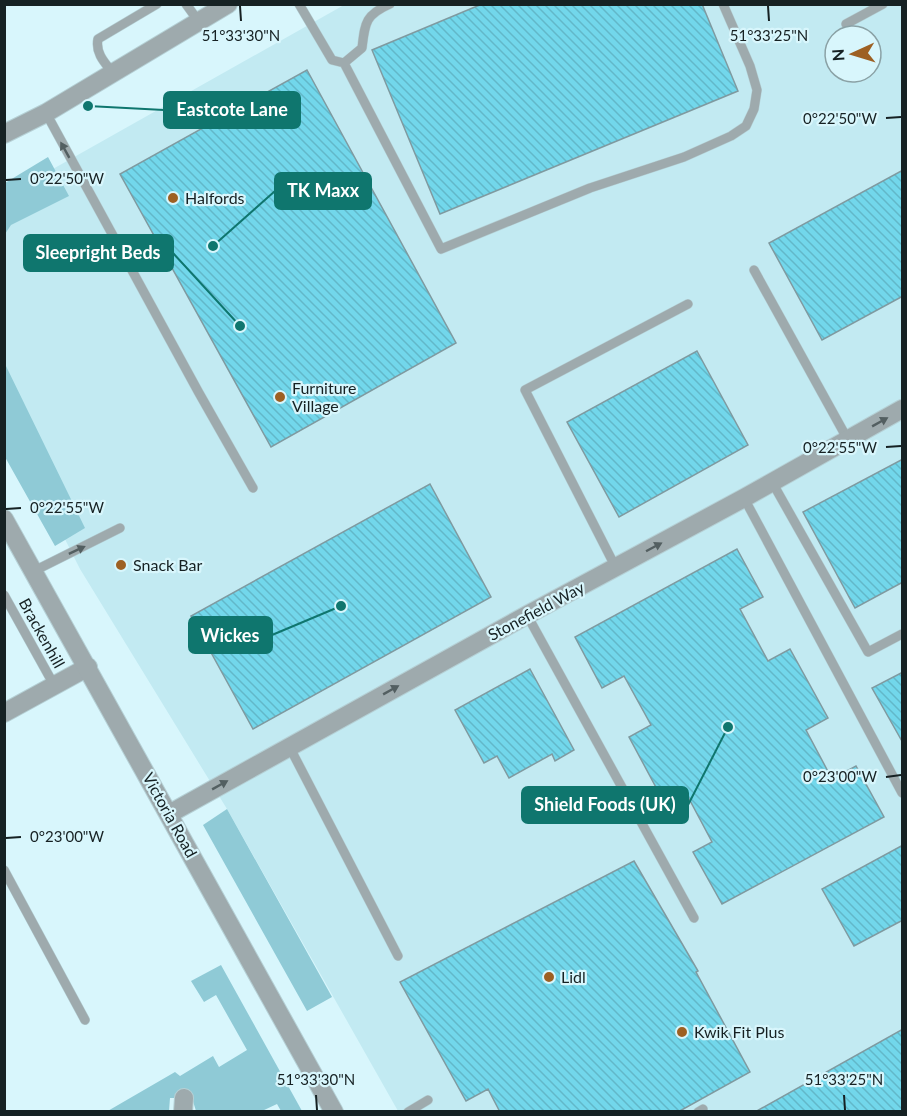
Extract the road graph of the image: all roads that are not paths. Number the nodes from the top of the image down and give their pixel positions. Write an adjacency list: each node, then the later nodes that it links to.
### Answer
1 (157, 4): 11 (lane)
2 (186, 4): 8 (lane)
3 (228, 4): 8 (street)
4 (299, 4): 10 (lane)
5 (390, 4): 10 (lane)
6 (723, 4): 10 (lane)
7 (883, 4): 9 (lane)
8 (198, 22): 11 (street)
9 (846, 24)
10 (344, 63)
11 (113, 73): 12 (street)
12 (46, 114): 13 (street); 19 (lane, one-way to 12)
13 (5, 133)
14 (754, 270): 17 (lane)
15 (688, 304): 23 (lane)
16 (903, 409): 17 (street, Stonefield Way, one-way to 16)
17 (848, 440): 18 (street, Stonefield Way)
18 (772, 482): 20 (street, Stonefield Way); 27 (lane)
19 (253, 488)
20 (744, 498): 23 (street, Stonefield Way, one-way to 20); 32 (lane)
21 (4, 519): 24 (street, Victoria Road)
22 (120, 528): 24 (lane, one-way to 22)
23 (616, 568): 26 (street, Stonefield Way)
24 (34, 571): 28 (street, Victoria Road)
25 (4, 596): 29 (lane, Brackenhill)
26 (527, 615): 31 (street, Stonefield Way, one-way to 26); 35 (lane)
27 (903, 634)
28 (88, 667): 29 (street); 33 (street, Victoria Road)
29 (54, 685): 30 (street)
30 (4, 713)
31 (289, 746): 33 (street, Stonefield Way, one-way to 31); 36 (lane)
32 (903, 793)
33 (169, 814): 39 (street, Victoria Road)
34 (4, 870): 37 (lane)
35 (694, 918)
36 (398, 956)
37 (85, 1020)
38 (428, 1100): 40 (lane)
39 (334, 1112)
40 (408, 1112)

